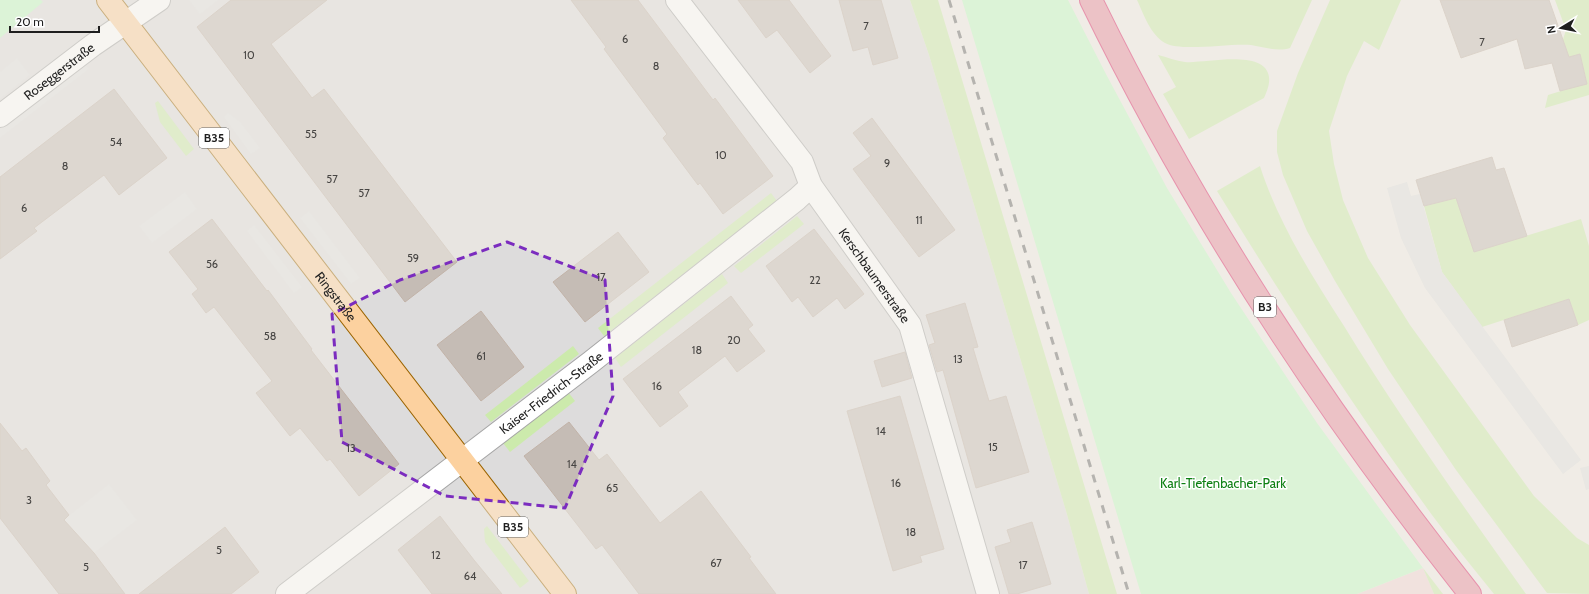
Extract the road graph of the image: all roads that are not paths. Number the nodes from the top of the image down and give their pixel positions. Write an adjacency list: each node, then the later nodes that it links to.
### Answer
1 (108, 0): 5 (main road, Ringstraße / B35)
2 (159, 0): 5 (street, Roseggerstraße)
3 (677, 0): 7 (street, Kerschbaumerstraße)
4 (1092, 0): 12 (highway, B3)
5 (125, 23): 6 (street, Roseggerstraße); 8 (main road, Ringstraße / B35)
6 (0, 116)
7 (811, 186): 8 (street, Kaiser-Friedrich-Straße); 11 (street, Kerschbaumerstraße)
8 (461, 461): 9 (street, Kaiser-Friedrich-Straße); 10 (main road, Ringstraße / B35)
9 (287, 594)
10 (564, 594)
11 (988, 594)
12 (1470, 594)

